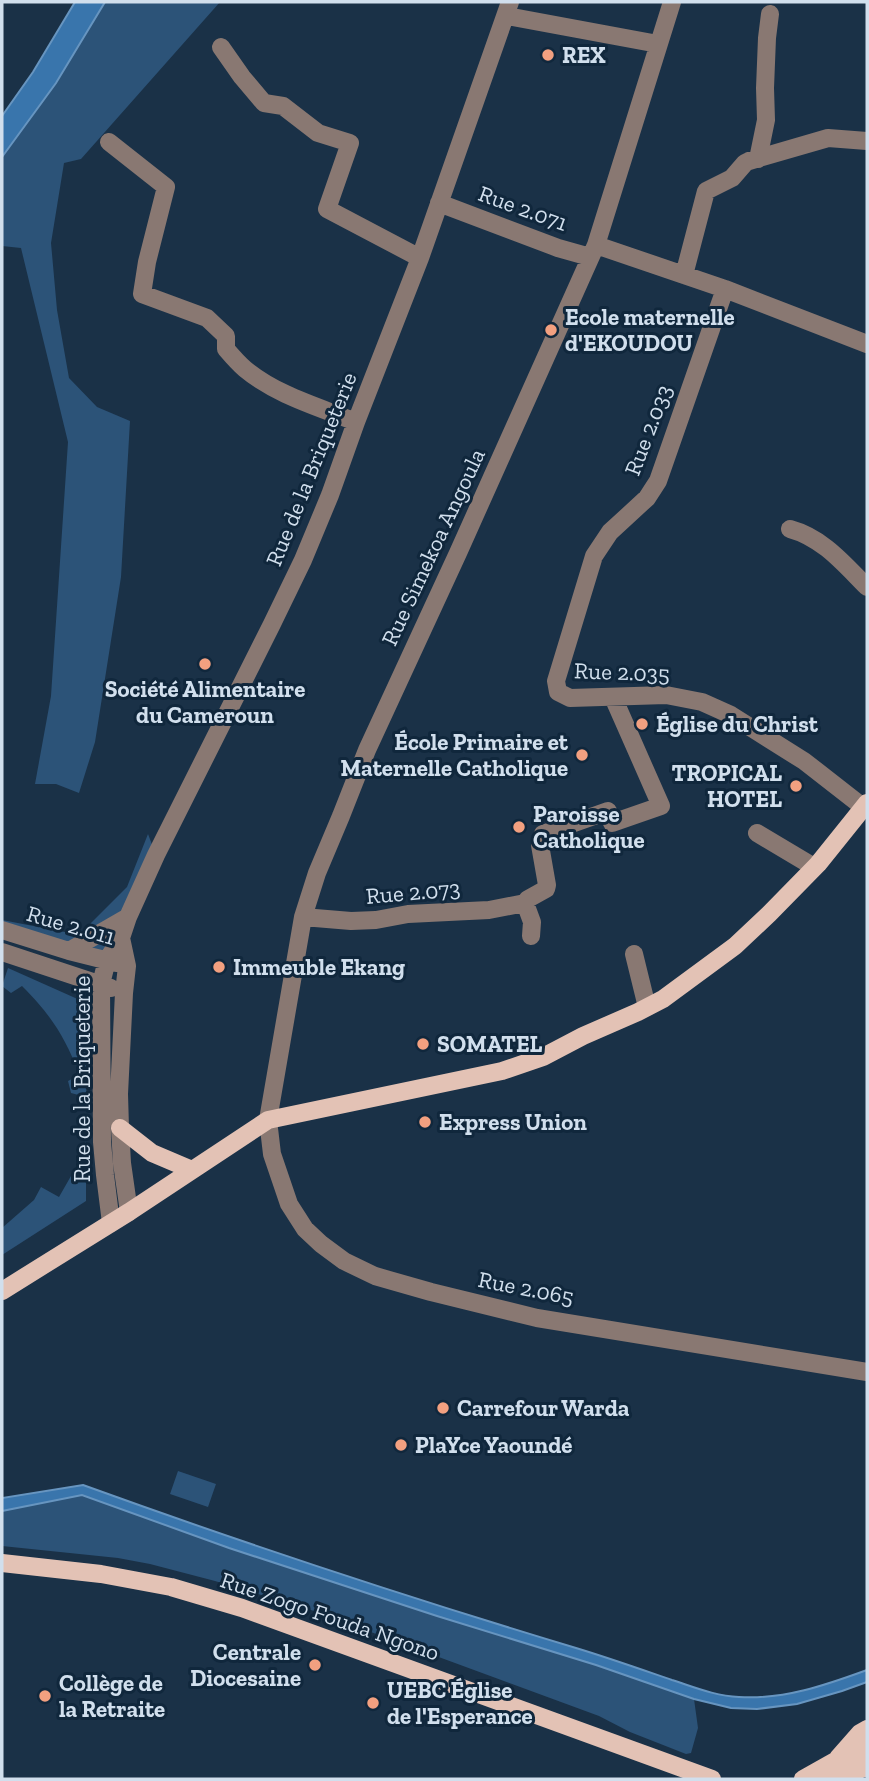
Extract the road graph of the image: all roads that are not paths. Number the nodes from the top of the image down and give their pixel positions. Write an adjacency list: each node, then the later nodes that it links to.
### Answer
1 (672, 2): 4 (street, Rue Simekoa Angoula)
2 (509, 9): 4 (street); 9 (street, Rue de la Briqueterie)
3 (770, 14): 8 (street)
4 (658, 44): 10 (street, Rue Simekoa Angoula)
5 (222, 47): 11 (street)
6 (867, 141): 8 (street)
7 (109, 142): 15 (street)
8 (758, 159): 12 (street)
9 (439, 203): 10 (street, Rue 2.071); 11 (street, Rue de la Briqueterie)
10 (593, 251): 12 (street, Rue 2.071); 25 (street, Rue Simekoa Angoula)
11 (420, 258): 15 (street, Rue de la Briqueterie)
12 (684, 275): 13 (street, Rue 2.071)
13 (725, 289): 14 (street, Rue 2.071); 18 (street, Rue 2.033)
14 (867, 344)
15 (356, 422): 24 (street, Rue de la Briqueterie)
16 (790, 529): 17 (street)
17 (867, 587)
18 (558, 692): 19 (street, Rue 2.035)
19 (613, 697): 20 (street, Rue 2.035); 23 (street)
20 (865, 805): 22 (main road)
21 (757, 833): 22 (street)
22 (814, 867): 37 (main road)
23 (526, 903): 25 (street, Rue 2.073); 27 (street)
24 (128, 917): 28 (street, Rue de la Briqueterie); 30 (street)
25 (303, 917): 39 (street, Rue Simekoa Angoula)
26 (2, 930): 30 (street, Rue 2.011)
27 (531, 936)
28 (121, 938): 32 (street, Rue de la Briqueterie); 33 (street, Rue de la Briqueterie)
29 (2, 951): 34 (street, Rue 2.011)
30 (69, 951): 32 (street, Rue 2.011)
31 (634, 954): 37 (street)
32 (107, 960): 33 (street, Rue 2.011); 35 (street, Rue de la Briqueterie)
33 (127, 967): 36 (street, Rue de la Briqueterie)
34 (60, 971): 35 (street, Rue 2.011); 38 (street)
35 (101, 984): 36 (street, Rue 2.011); 38 (street, Rue de la Briqueterie)
36 (124, 993): 40 (street, Rue de la Briqueterie)
37 (647, 1007): 39 (main road)
38 (101, 1011): 43 (street, Rue de la Briqueterie)
39 (268, 1120): 41 (main road); 45 (street, Rue 2.065)
40 (120, 1128): 41 (main road); 42 (street, Rue de la Briqueterie)
41 (192, 1170): 42 (main road)
42 (130, 1212): 43 (main road)
43 (111, 1223): 44 (main road)
44 (2, 1291)
45 (867, 1371)
46 (2, 1563): 51 (main road, Rue Zogo Fouda Ngono)
47 (867, 1728): 49 (main road)
48 (867, 1748): 49 (main road)
49 (835, 1761): 52 (main road)
50 (867, 1768): 53 (main road)
51 (712, 1779)
52 (803, 1779)
53 (811, 1779)

